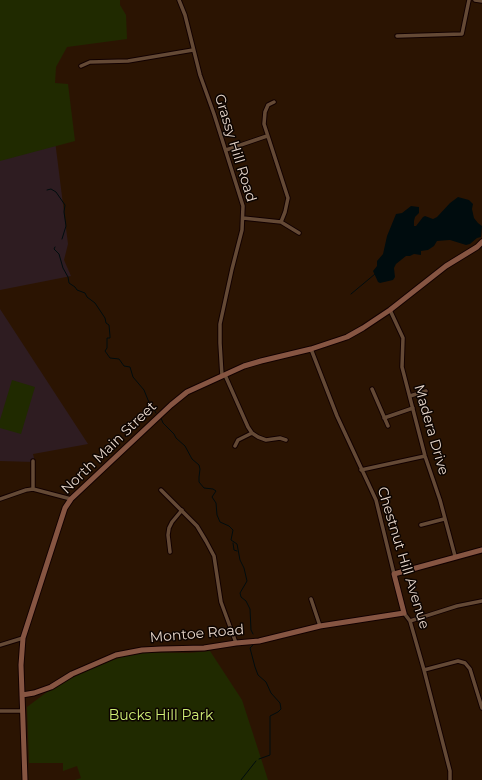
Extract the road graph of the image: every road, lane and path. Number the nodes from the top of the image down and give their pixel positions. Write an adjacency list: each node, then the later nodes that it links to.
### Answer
1 (179, 0): 6 (street, Grassy Hill Road)
2 (469, 0): 5 (street)
3 (475, 0): 4 (street)
4 (482, 1)
5 (396, 36)
6 (193, 50): 7 (street); 10 (street, Grassy Hill Road)
7 (81, 66)
8 (274, 102): 9 (street)
9 (268, 136): 10 (street); 12 (street)
10 (226, 150): 11 (street, Grassy Hill Road)
11 (243, 218): 12 (street); 17 (street, Grassy Hill Road)
12 (281, 222): 13 (street)
13 (299, 233)
14 (482, 242): 15 (main road, North Main Street)
15 (390, 310): 16 (main road, North Main Street); 20 (street, Madera Drive)
16 (311, 349): 17 (main road, North Main Street); 29 (street, Chestnut Hill Avenue)
17 (223, 376): 24 (street, Grassy Hill Road); 33 (main road, North Main Street)
18 (372, 389): 22 (street)
19 (426, 391): 20 (street)
20 (410, 396): 21 (street, Madera Drive)
21 (413, 408): 22 (street); 27 (street, Madera Drive)
22 (384, 418): 23 (street)
23 (388, 426)
24 (252, 433): 25 (street); 26 (street)
25 (286, 440)
26 (235, 446)
27 (425, 456): 29 (street); 35 (street, Madera Drive)
28 (33, 462): 30 (street)
29 (361, 470): 40 (street, Chestnut Hill Avenue)
30 (33, 489): 32 (street); 33 (street)
31 (161, 490): 34 (street)
32 (0, 499)
33 (71, 499): 46 (main road, North Main Street)
34 (182, 510): 38 (street); 47 (street)
35 (444, 519): 36 (street); 39 (street, Madera Drive)
36 (421, 525)
37 (482, 550): 39 (main road)
38 (170, 552)
39 (455, 556): 40 (main road)
40 (394, 574): 43 (main road, Chestnut Hill Avenue)
41 (311, 599): 45 (street)
42 (482, 601): 44 (street)
43 (404, 613): 44 (street, Chestnut Hill Avenue); 45 (main road, Montoe Road)
44 (410, 621): 49 (street, Chestnut Hill Avenue)
45 (320, 626): 47 (main road, Montoe Road)
46 (23, 638): 48 (street); 50 (main road, North Main Street)
47 (236, 643): 50 (main road, Montoe Road)
48 (0, 645)
49 (424, 670): 51 (street); 55 (street, Chestnut Hill Avenue)
50 (22, 696): 53 (main road, North Main Street)
51 (482, 708)
52 (0, 711): 53 (street)
53 (23, 712): 54 (main road, North Main Street)
54 (25, 780)
55 (450, 780)

